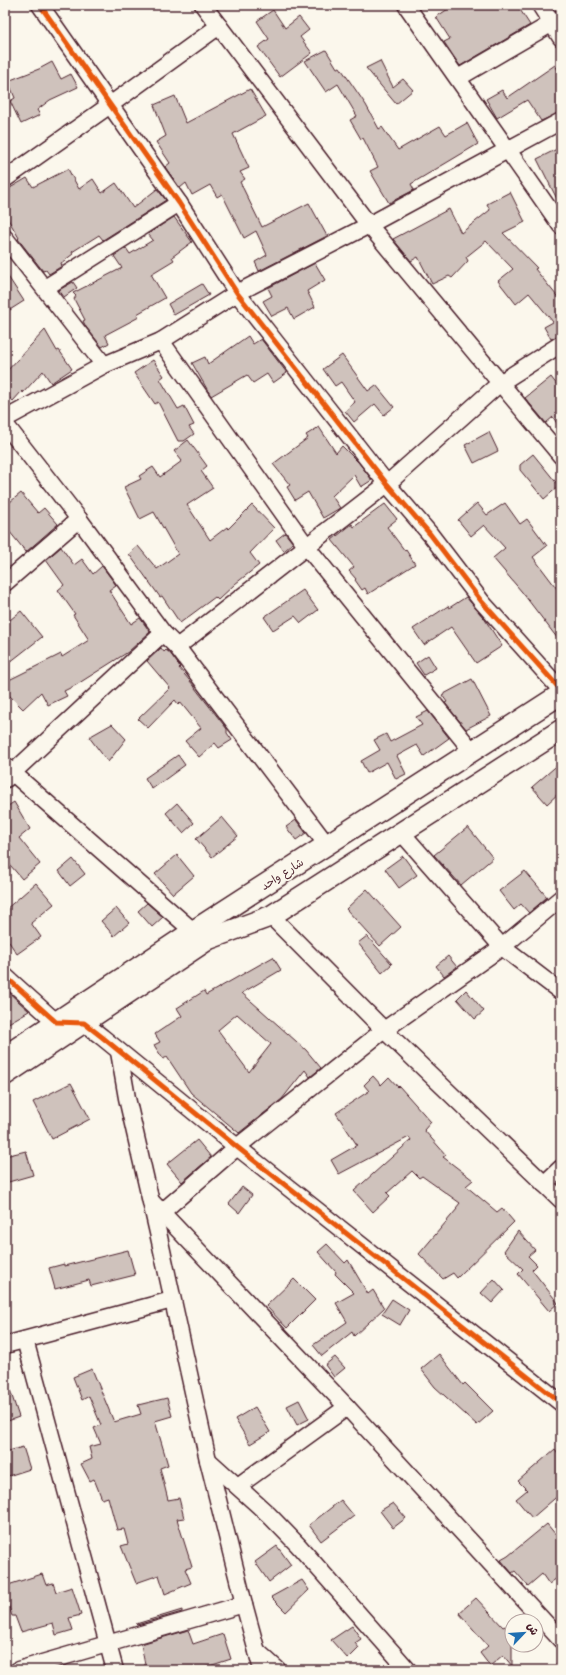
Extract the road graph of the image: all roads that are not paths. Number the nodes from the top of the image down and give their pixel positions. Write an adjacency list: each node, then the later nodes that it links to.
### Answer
1 (40, 5): 9 (street)
2 (204, 5): 6 (street)
3 (406, 5): 8 (street)
4 (540, 5): 5 (street)
5 (556, 21): 7 (street); 8 (street)
6 (219, 26): 9 (street); 14 (street)
7 (561, 38)
8 (458, 78): 11 (street)
9 (110, 105): 12 (street); 13 (street)
10 (561, 121): 11 (street)
11 (507, 150): 14 (street); 15 (street)
12 (5, 179)
13 (179, 203): 17 (street); 18 (street)
14 (369, 225): 18 (street); 22 (street)
15 (561, 226)
16 (5, 238): 17 (street)
17 (45, 288): 21 (street)
18 (237, 293): 19 (street); 26 (street)
19 (161, 341): 21 (street); 28 (street)
20 (561, 344): 22 (street)
21 (104, 365): 23 (street)
22 (500, 383): 25 (street); 26 (street)
23 (5, 419)
24 (5, 424): 27 (street)
25 (561, 456)
26 (387, 484): 28 (street); 32 (street)
27 (79, 519): 29 (street); 30 (street)
28 (307, 547): 31 (street); 35 (street)
29 (5, 582)
30 (163, 633): 31 (street); 36 (street)
31 (177, 647): 38 (street)
32 (561, 690)
33 (561, 694): 35 (street, شارع واحد)
34 (561, 730): 37 (street)
35 (472, 751): 38 (street, شارع واحد)
36 (8, 773): 41 (street)
37 (401, 832): 40 (street); 42 (street)
38 (327, 845): 41 (street, شارع واحد)
39 (561, 898): 42 (street)
40 (271, 916): 46 (street); 47 (street)
41 (193, 931): 45 (street, شارع واحد)
42 (502, 947): 44 (street); 47 (street)
43 (5, 976): 45 (street)
44 (561, 992)
45 (56, 1022): 46 (street); 49 (street, شارع واحد)
46 (84, 1023): 48 (street); 50 (street)
47 (384, 1030): 51 (street); 53 (street)
48 (119, 1052): 51 (street); 55 (street)
49 (5, 1056)
50 (5, 1075)
51 (237, 1147): 55 (street); 59 (street)
52 (561, 1168): 53 (street)
53 (544, 1184): 54 (street)
54 (561, 1200)
55 (156, 1206): 56 (street); 60 (street)
56 (172, 1300): 57 (street); 61 (street)
57 (24, 1340): 58 (street); 65 (street)
58 (5, 1345)
59 (561, 1403)
60 (347, 1407): 62 (street); 64 (street)
61 (208, 1460): 62 (street); 63 (street)
62 (238, 1486): 71 (street)
63 (244, 1604): 65 (street); 66 (street)
64 (561, 1640)
65 (108, 1644): 67 (street); 68 (street)
66 (257, 1651): 69 (street); 70 (street)
67 (18, 1670)
68 (115, 1670)
69 (262, 1670)
70 (278, 1670)
71 (408, 1670)

